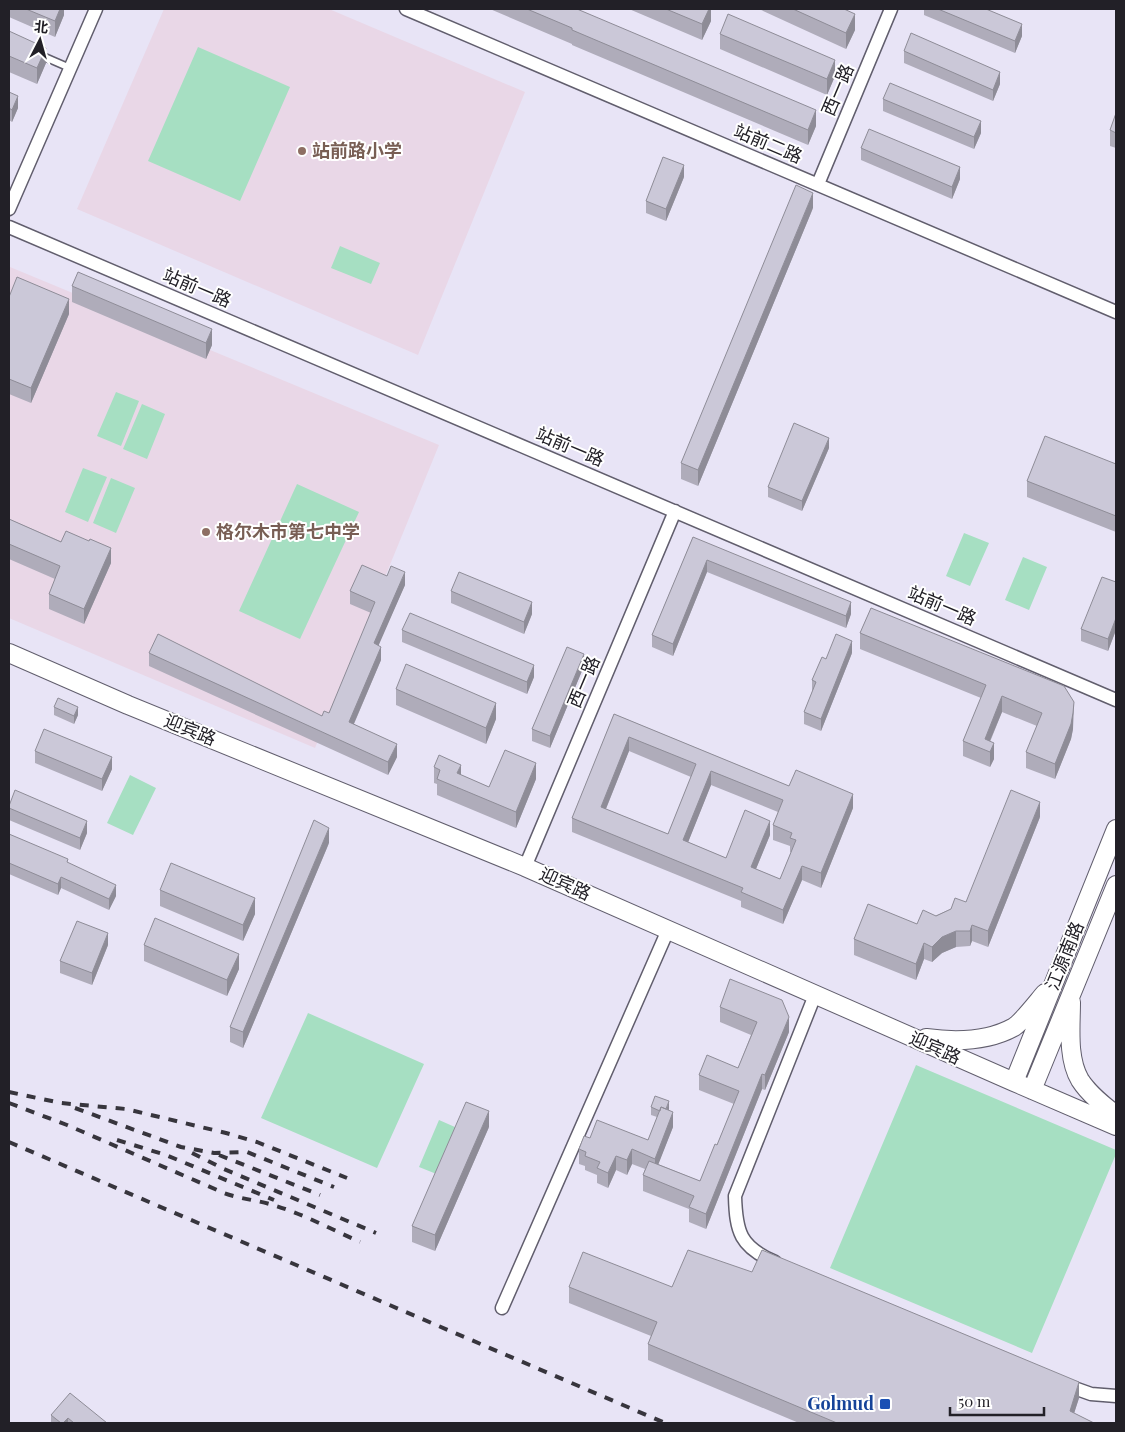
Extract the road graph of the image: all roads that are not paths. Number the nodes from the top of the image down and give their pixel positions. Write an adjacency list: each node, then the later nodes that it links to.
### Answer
1 (96, 9): 5 (street)
2 (406, 9): 6 (street, 站前二路)
3 (891, 9): 6 (street, 西一路)
4 (35, 53): 5 (lane)
5 (70, 68): 7 (street)
6 (818, 184): 9 (street, 站前二路)
7 (9, 210)
8 (9, 227): 10 (street, 站前一路)
9 (1116, 312)
10 (675, 511): 12 (street, 站前一路); 14 (street, 西一路)
11 (9, 653): 14 (main road, 迎宾路)
12 (1116, 700)
13 (1116, 828): 17 (main road, 江源南路)
14 (525, 867): 16 (main road, 迎宾路)
15 (1116, 885): 19 (main road, 江源南路)
16 (668, 930): 18 (main road, 迎宾路); 26 (street)
17 (1054, 983): 20 (main road); 21 (main road, 江源南路)
18 (815, 995): 20 (main road, 迎宾路); 25 (street)
19 (1071, 995): 22 (main road, 江源南路); 23 (main road)
20 (907, 1036): 21 (main road, 迎宾路)
21 (1014, 1082): 22 (main road, 迎宾路)
22 (1032, 1090): 24 (main road, 迎宾路)
23 (1116, 1115)
24 (1116, 1126)
25 (786, 1267)
26 (502, 1308)
27 (1055, 1380): 28 (street)
28 (1116, 1396)

